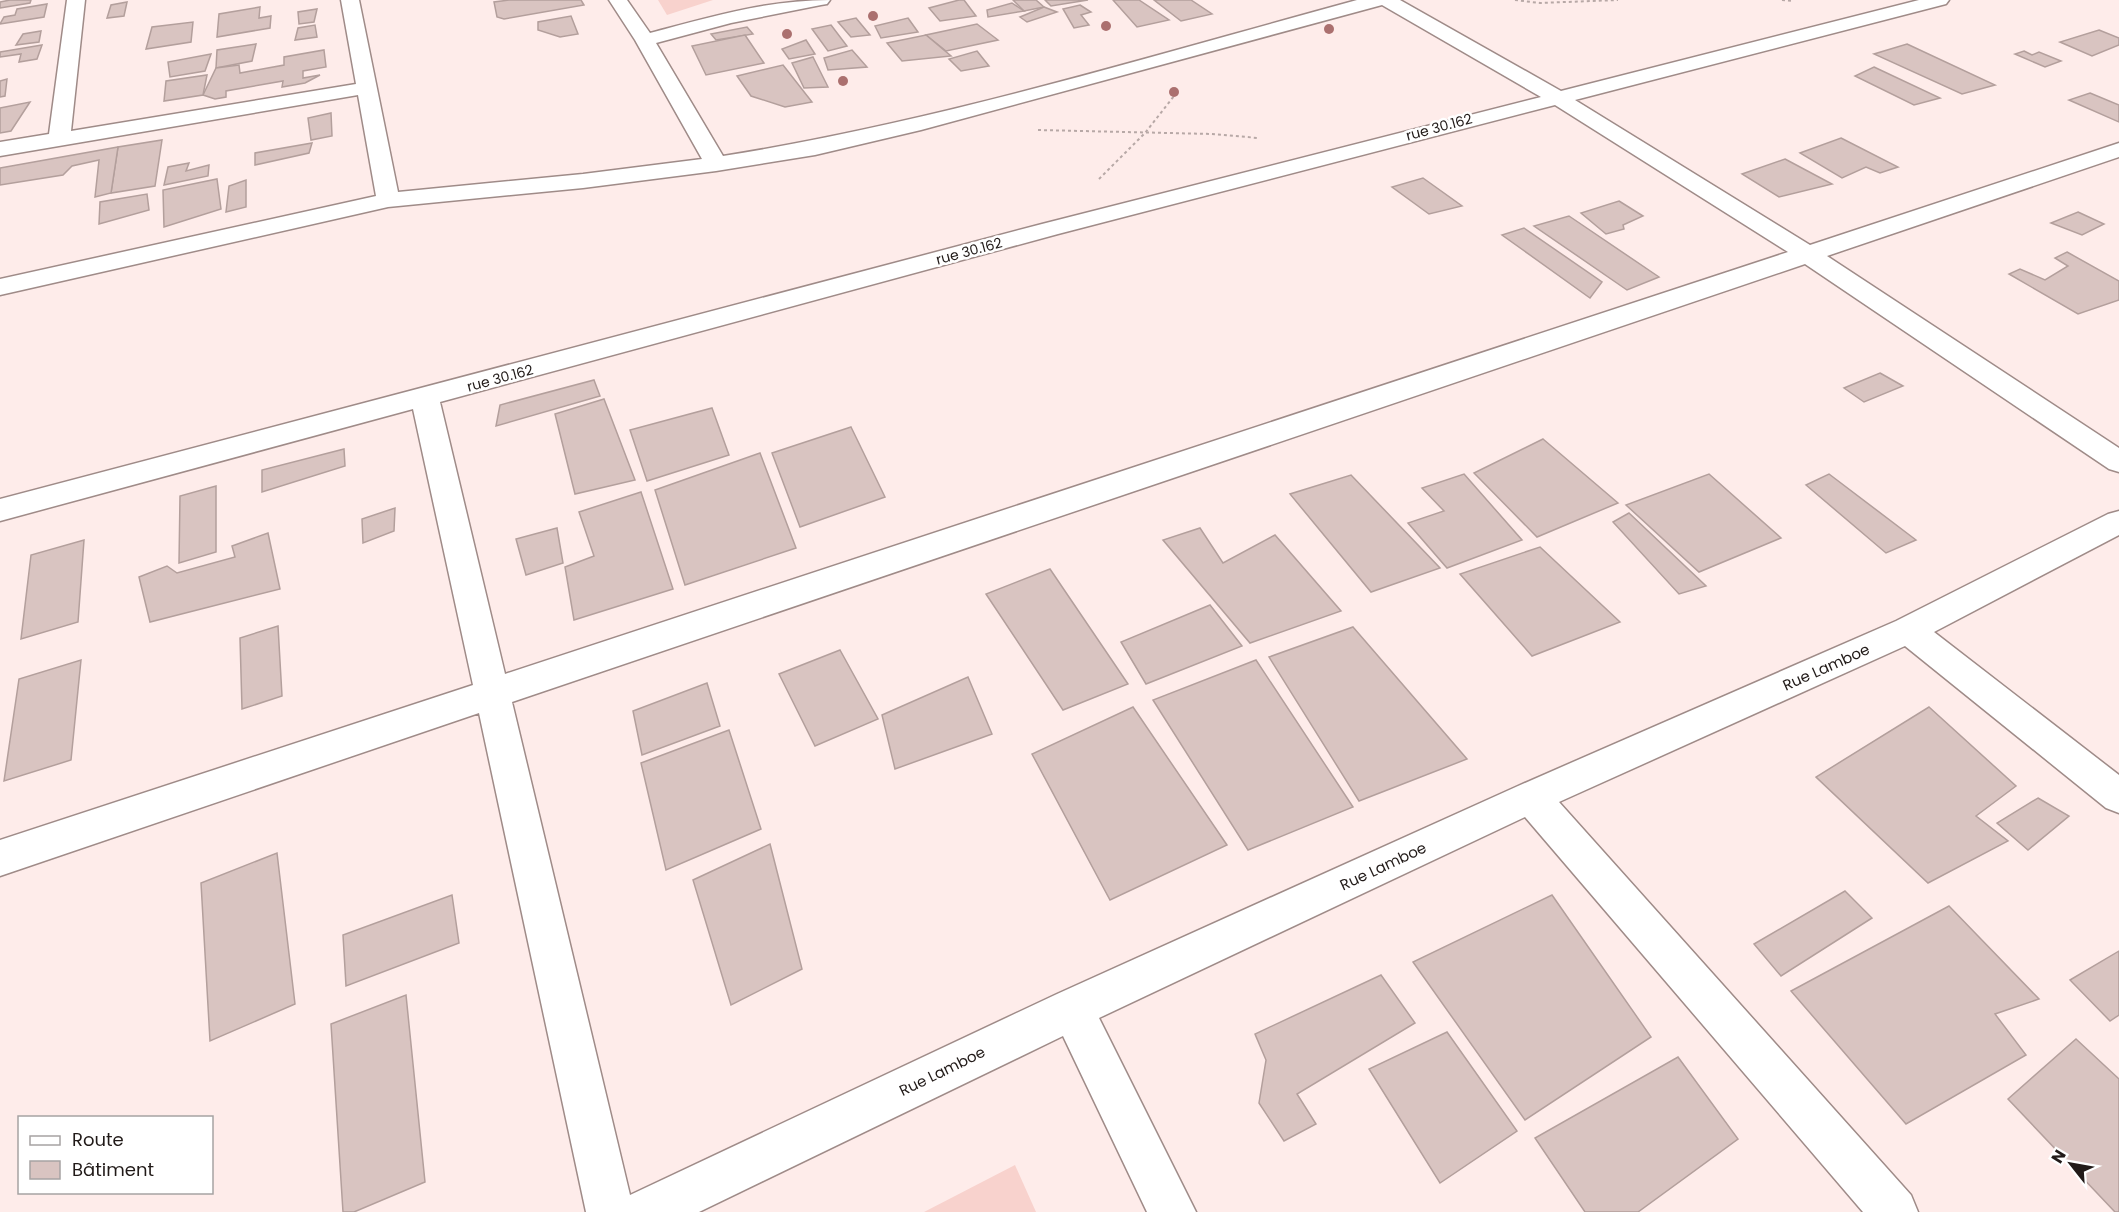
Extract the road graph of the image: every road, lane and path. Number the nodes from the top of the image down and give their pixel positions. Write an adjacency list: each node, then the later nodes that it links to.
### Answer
1 (76, 0): 14 (street)
2 (350, 0): 11 (street)
3 (618, 0): 10 (street)
4 (821, 0): 10 (street)
5 (1378, 0): 18 (street)
6 (1387, 0): 12 (street)
7 (1515, 0): 8 (path)
8 (1618, 0)
9 (1940, 0): 12 (street, rue 30.162)
10 (645, 40): 18 (street)
11 (366, 87): 14 (street); 19 (street)
12 (1556, 97): 17 (street, rue 30.162); 20 (street)
13 (1029, 130): 17 (path)
14 (59, 138): 15 (street)
15 (0, 149)
16 (2119, 150): 20 (street)
17 (1333, 155): 22 (street, rue 30.162)
18 (716, 164): 19 (street)
19 (388, 200): 21 (street)
20 (1806, 253): 23 (street); 27 (street)
21 (0, 287)
22 (425, 398): 24 (street, rue 30.162); 27 (street)
23 (2119, 462)
24 (0, 510)
25 (2119, 522): 26 (street, Rue Lamboe)
26 (1908, 630): 28 (street, Rue Lamboe); 29 (street)
27 (492, 695): 30 (street); 32 (street)
28 (1531, 797): 31 (street, Rue Lamboe); 35 (street)
29 (2119, 797)
30 (0, 858)
31 (1071, 1009): 33 (street, Rue Lamboe); 34 (street)
32 (610, 1212)
33 (647, 1212)
34 (1172, 1212)
35 (1894, 1212)

